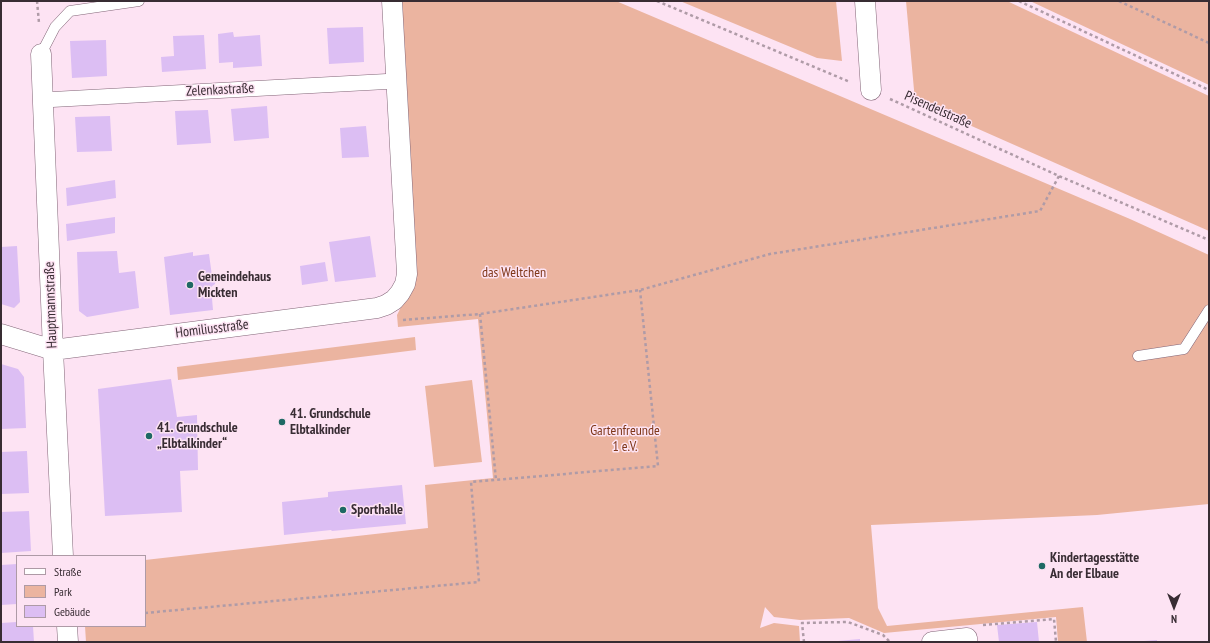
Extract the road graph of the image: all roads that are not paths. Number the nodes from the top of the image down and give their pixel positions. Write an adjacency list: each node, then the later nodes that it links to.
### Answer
1 (138, 1): 4 (lane)
2 (392, 1): 5 (street)
3 (865, 1): 6 (street)
4 (41, 54): 7 (street, Hauptmannstraße)
5 (396, 81): 7 (street, Zelenkastraße); 10 (street, Homiliusstraße)
6 (871, 90)
7 (43, 100): 10 (street, Hauptmannstraße)
8 (1209, 310): 11 (lane)
9 (1, 334): 10 (street, Homiliusstraße)
10 (53, 350): 12 (street, Hauptmannstraße)
11 (1138, 356)
12 (63, 555)
13 (67, 627): 15 (street)
14 (967, 640): 16 (street)
15 (68, 642)
16 (932, 642)

